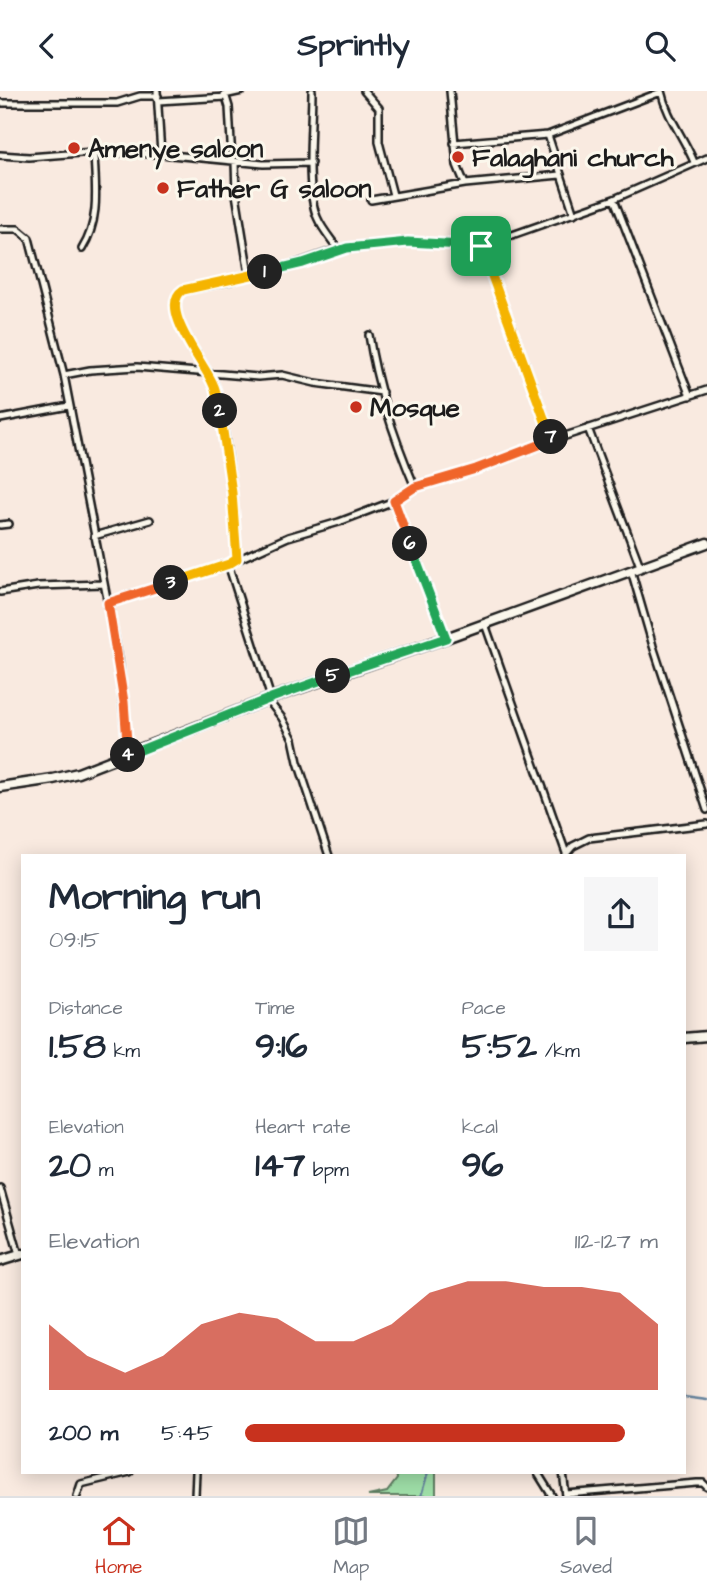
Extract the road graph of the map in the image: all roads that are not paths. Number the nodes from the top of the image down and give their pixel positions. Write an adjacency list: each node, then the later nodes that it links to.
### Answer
1 (242, 91): 6 (street)
2 (312, 91): 17 (street)
3 (364, 91): 20 (street)
4 (450, 91): 10 (street)
5 (661, 92): 9 (street); 16 (street)
6 (224, 95): 7 (street); 15 (street)
7 (158, 96): 8 (street); 12 (street)
8 (0, 103)
9 (548, 135): 10 (street); 18 (street)
10 (454, 143): 19 (street)
11 (94, 152): 12 (street); 13 (street); 26 (street)
12 (161, 154): 15 (street)
13 (0, 155)
14 (707, 158): 16 (street)
15 (233, 162): 17 (street); 28 (street)
16 (694, 162): 21 (street)
17 (312, 163): 27 (street)
18 (560, 175): 19 (street); 23 (street)
19 (465, 184): 20 (street)
20 (393, 195): 22 (street)
21 (614, 199): 23 (street); 34 (street)
22 (371, 201)
23 (574, 214): 25 (street)
24 (0, 229): 31 (street)
25 (481, 246): 27 (street); 38 (street)
26 (82, 249)
27 (338, 249): 28 (street)
28 (249, 274): 30 (street)
29 (369, 335): 33 (street)
30 (206, 371): 31 (street); 33 (street); 46 (street)
31 (64, 375): 35 (street)
32 (707, 390): 34 (street)
33 (382, 392): 39 (street)
34 (690, 396): 37 (street)
35 (69, 406): 36 (street); 44 (street)
36 (0, 419)
37 (588, 428): 38 (street); 48 (street)
38 (552, 440): 39 (street)
39 (415, 487): 40 (street)
40 (394, 501): 46 (street); 53 (street)
41 (150, 520): 44 (street)
42 (9, 524): 43 (street)
43 (0, 525)
44 (94, 536): 49 (street)
45 (707, 543): 48 (street)
46 (237, 559): 47 (street)
47 (229, 564): 51 (street); 54 (street)
48 (635, 568): 52 (street); 57 (street)
49 (103, 584): 50 (street); 51 (street)
50 (0, 592)
51 (108, 603): 55 (street)
52 (485, 624): 53 (street); 60 (street)
53 (446, 638): 54 (street)
54 (269, 698): 55 (street); 59 (street)
55 (128, 755): 56 (street)
56 (0, 787)
57 (707, 810)
58 (707, 824): 61 (street)
59 (328, 854)
60 (566, 854)
61 (567, 854)
62 (707, 1035): 63 (street)
63 (686, 1038)
64 (0, 1188): 65 (street)
65 (21, 1254): 66 (street)
66 (0, 1261)
67 (122, 1474): 73 (street)
68 (197, 1474): 74 (street)
69 (538, 1474): 75 (street)
70 (563, 1474): 72 (street)
71 (707, 1487): 72 (street)
72 (566, 1495)
73 (77, 1496)
74 (195, 1496)
75 (552, 1496)

